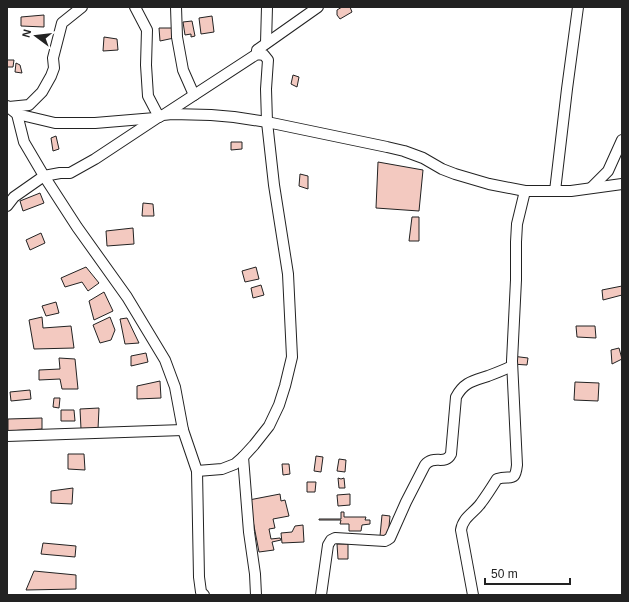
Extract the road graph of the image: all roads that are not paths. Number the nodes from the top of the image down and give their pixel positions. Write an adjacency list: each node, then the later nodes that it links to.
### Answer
1 (82, 7): 10 (street)
2 (136, 7): 12 (street)
3 (176, 7): 9 (street)
4 (267, 7): 7 (street)
5 (318, 7): 7 (street)
6 (578, 7): 19 (street)
7 (266, 43): 8 (street)
8 (257, 54): 9 (street); 13 (street)
9 (194, 95): 12 (street)
10 (8, 107): 11 (street)
11 (17, 114): 12 (street); 15 (street)
12 (160, 117): 13 (street); 15 (street)
13 (267, 122): 18 (street); 24 (street)
14 (622, 140): 17 (street)
15 (44, 176): 20 (street); 22 (street)
16 (622, 184): 17 (street)
17 (591, 188): 19 (street)
18 (525, 190): 19 (street); 21 (street)
19 (555, 191)
20 (7, 206)
21 (512, 366): 28 (street); 29 (street)
22 (184, 430): 23 (street); 25 (street)
23 (7, 436)
24 (243, 457): 25 (street); 27 (street)
25 (196, 471): 26 (street)
26 (204, 595)
27 (256, 595)
28 (321, 595)
29 (473, 595)

